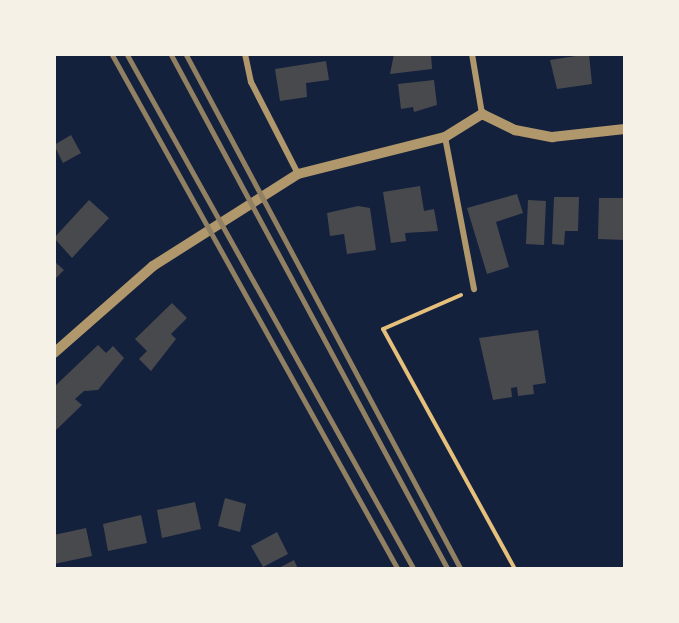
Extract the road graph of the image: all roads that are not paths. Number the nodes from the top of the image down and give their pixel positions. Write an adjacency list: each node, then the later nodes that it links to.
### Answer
1 (245, 54): 6 (street)
2 (472, 54): 3 (street)
3 (482, 114): 4 (street); 5 (street)
4 (625, 129)
5 (445, 137): 6 (street); 7 (street)
6 (298, 174): 8 (street)
7 (474, 289)
8 (54, 353)

